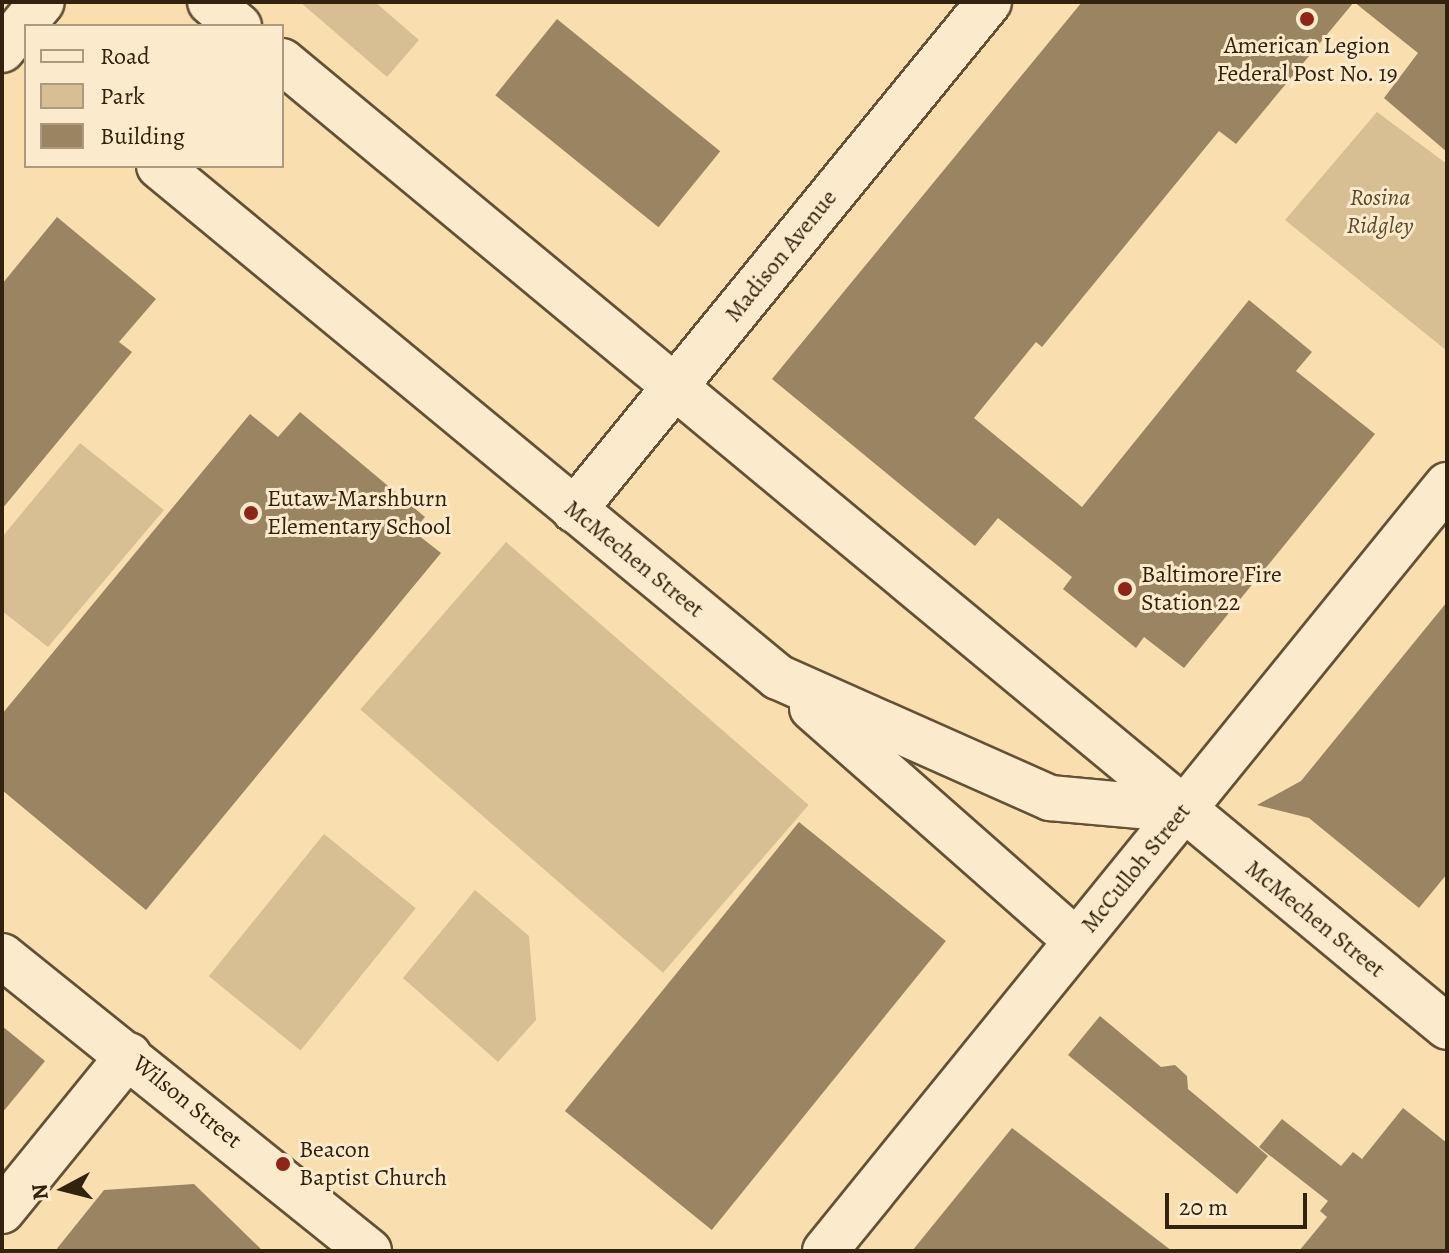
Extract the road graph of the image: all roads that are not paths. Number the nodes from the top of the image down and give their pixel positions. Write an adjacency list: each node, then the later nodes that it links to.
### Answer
1 (42, 2): 4 (street)
2 (210, 2): 5 (street)
3 (989, 2): 10 (street, Madison Avenue)
4 (26, 24)
5 (237, 24)
6 (24, 27): 7 (street)
7 (10, 46)
8 (284, 63): 10 (street, McMechen Street)
9 (161, 168): 12 (street, McMechen Street)
10 (677, 384): 12 (street, Madison Avenue); 14 (street, McMechen Street)
11 (1447, 485): 14 (street, McCulloh Street)
12 (574, 510): 13 (street, McMechen Street)
13 (778, 677): 14 (street, McMechen Street); 15 (street)
14 (1182, 810): 15 (street, McCulloh Street); 17 (street, McMechen Street)
15 (1076, 941): 21 (street, McCulloh Street)
16 (2, 956): 18 (street, Wilson Street)
17 (1447, 1027)
18 (129, 1055): 19 (street); 20 (street, Wilson Street)
19 (2, 1211)
20 (369, 1251)
21 (825, 1251)

